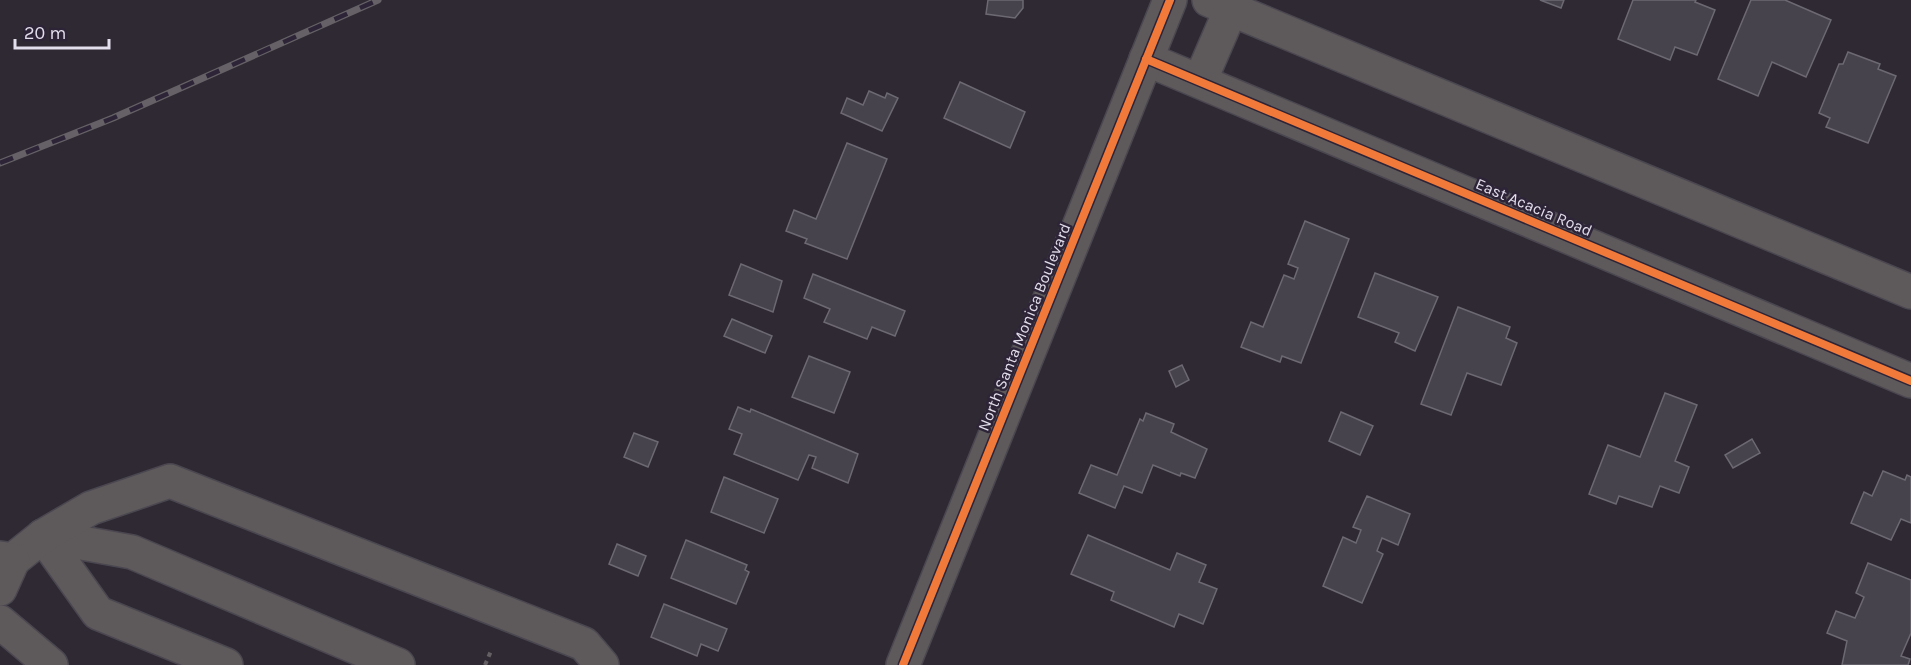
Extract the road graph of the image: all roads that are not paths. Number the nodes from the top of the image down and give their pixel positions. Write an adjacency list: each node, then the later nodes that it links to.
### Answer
1 (1170, 0): 3 (street, North Santa Monica Boulevard)
2 (1220, 4): 4 (street); 5 (street)
3 (1146, 59): 4 (street, East Acacia Road); 14 (street, North Santa Monica Boulevard)
4 (1200, 81): 6 (street, East Acacia Road)
5 (1911, 292)
6 (1911, 381)
7 (44, 536): 8 (street); 11 (street); 12 (street); 13 (street)
8 (4, 569)
9 (0, 622): 10 (street)
10 (51, 665)
11 (226, 665)
12 (398, 665)
13 (602, 665)
14 (903, 665)

